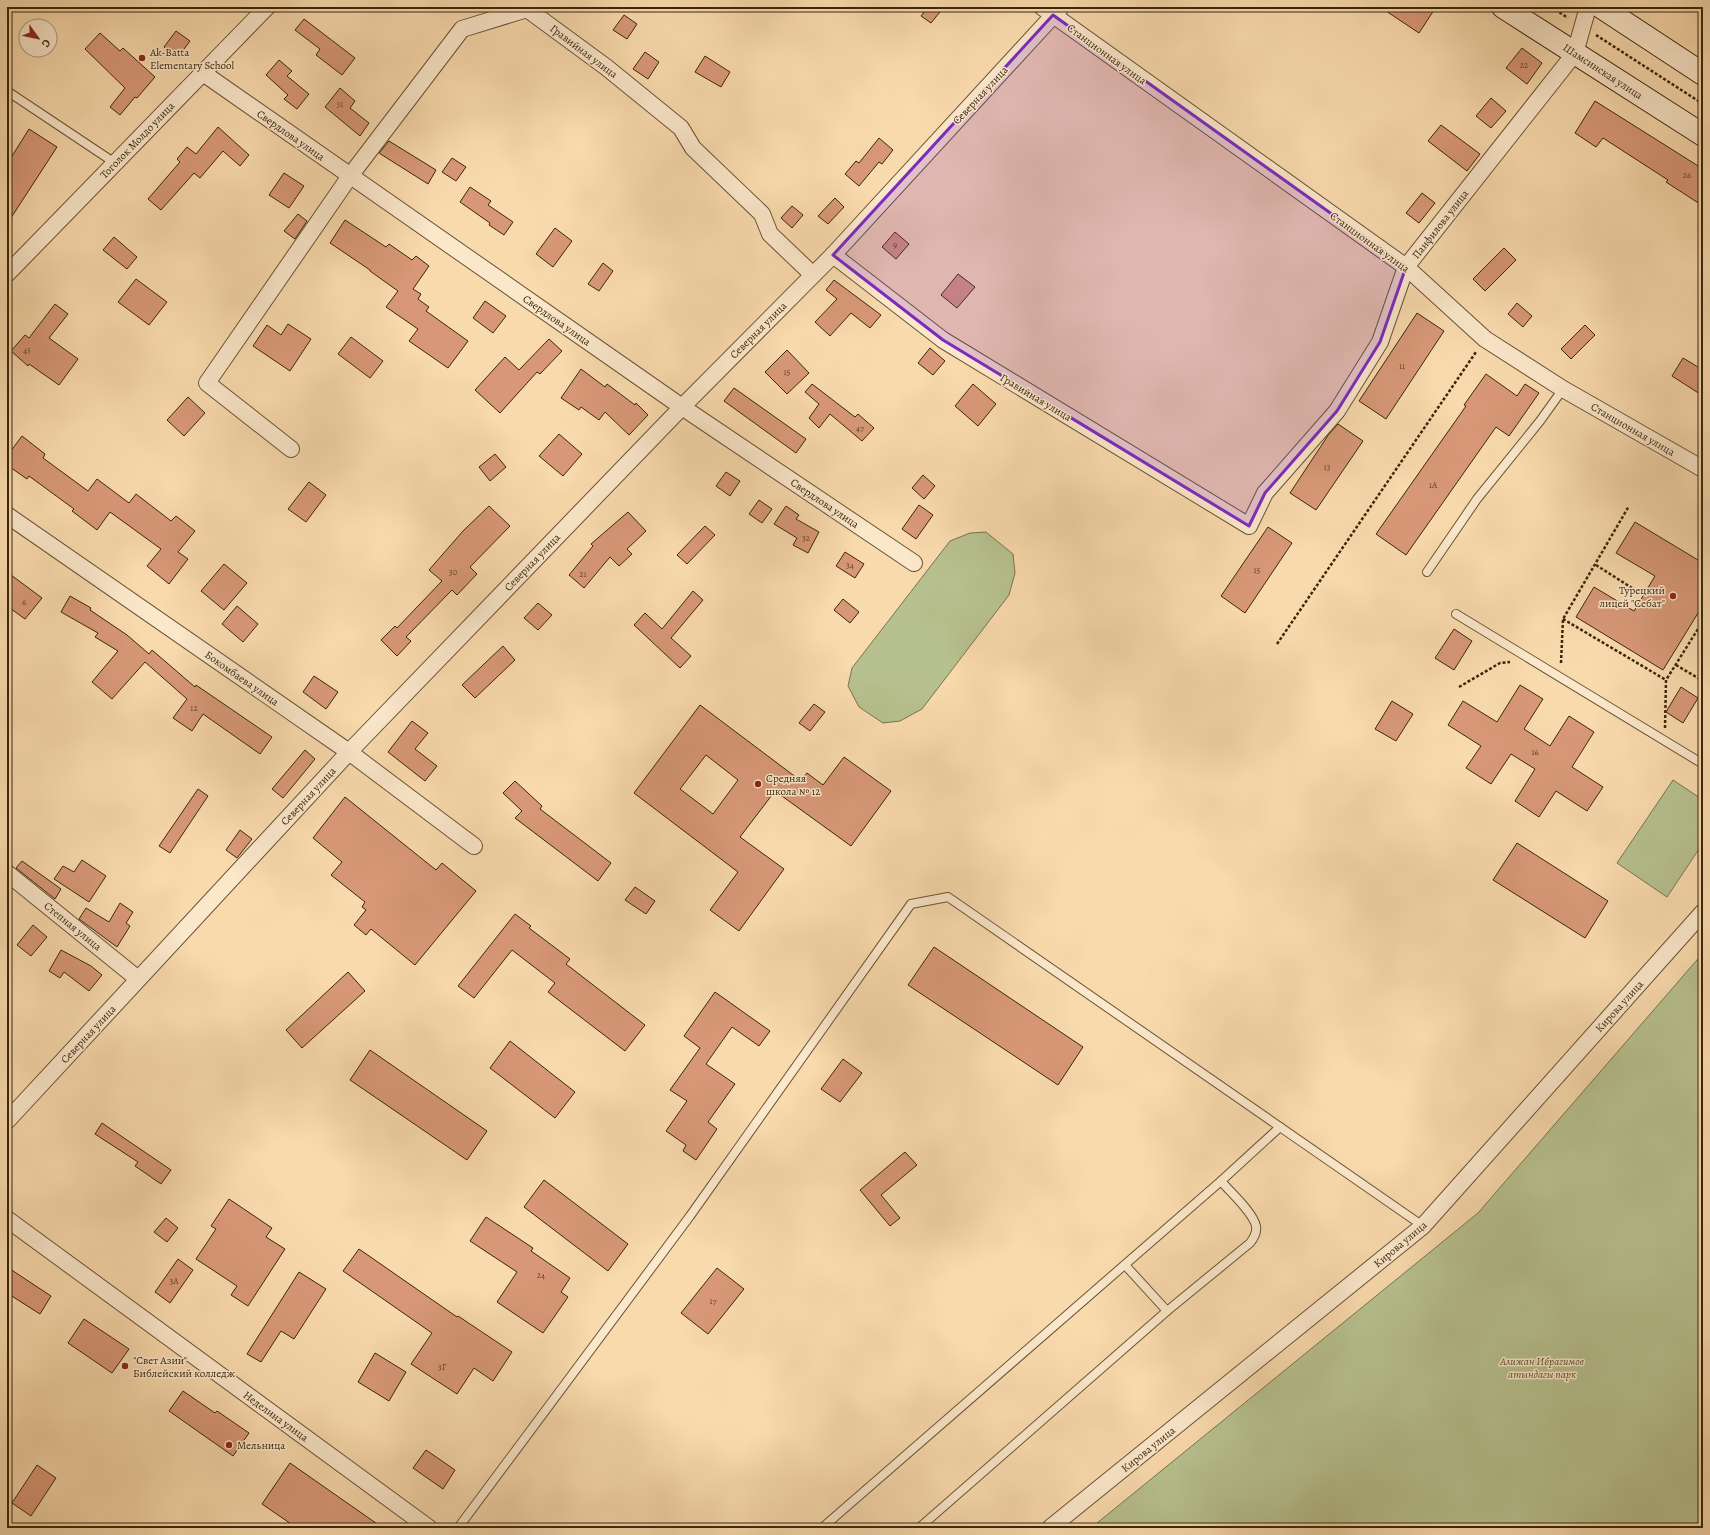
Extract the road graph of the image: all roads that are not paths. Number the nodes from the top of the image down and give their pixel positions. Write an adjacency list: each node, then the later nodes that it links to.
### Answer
1 (267, 7): 7 (street, Тоголок Молдо улица)
2 (1503, 7): 6 (main road, Шамсинская улица)
3 (1588, 7): 6 (street, Панфилова улица)
4 (1601, 7): 8 (main road)
5 (1052, 10): 13 (street, Северная улица); 14 (street, Станционная улица)
6 (1575, 53): 10 (main road, Шамсинская улица); 14 (street, Панфилова улица)
7 (203, 73): 11 (street, Тоголок Молдо улица); 12 (street, Свердлова улица)
8 (1703, 74)
9 (7, 91): 11 (lane)
10 (1703, 135)
11 (115, 163): 15 (street, Тоголок Молдо улица)
12 (350, 176): 16 (street, Гравийная улица); 18 (street, Свердлова улица); 19 (street)
13 (833, 255): 16 (street, Северная улица); 22 (street, Гравийная улица)
14 (1406, 267): 17 (street, Станционная улица); 22 (street, Панфилова улица)
15 (7, 274)
16 (813, 274): 18 (street, Северная улица)
17 (1563, 389): 20 (street, Станционная улица); 24 (lane)
18 (682, 407): 23 (street, Свердлова улица); 26 (street, Северная улица)
19 (291, 449)
20 (1703, 469)
21 (7, 515): 26 (street, Бокомбаева улица)
22 (1249, 526)
23 (914, 563)
24 (1427, 572)
25 (1456, 614): 27 (lane)
26 (349, 752): 28 (street, Бокомбаева улица); 31 (street, Северная улица)
27 (1703, 764)
28 (474, 846)
29 (7, 873): 31 (street, Степная улица)
30 (1703, 912): 36 (street, Кирова улица)
31 (138, 979): 32 (street, Северная улица)
32 (7, 1121)
33 (1280, 1127): 34 (lane); 36 (lane); 40 (lane)
34 (1221, 1181): 37 (lane); 38 (lane)
35 (7, 1219): 39 (street, Неделина улица)
36 (1423, 1226): 43 (street, Кирова улица)
37 (1125, 1265): 38 (lane); 41 (lane)
38 (1167, 1311): 42 (lane)
39 (429, 1528)
40 (458, 1528)
41 (822, 1528)
42 (919, 1528)
43 (1050, 1528)

